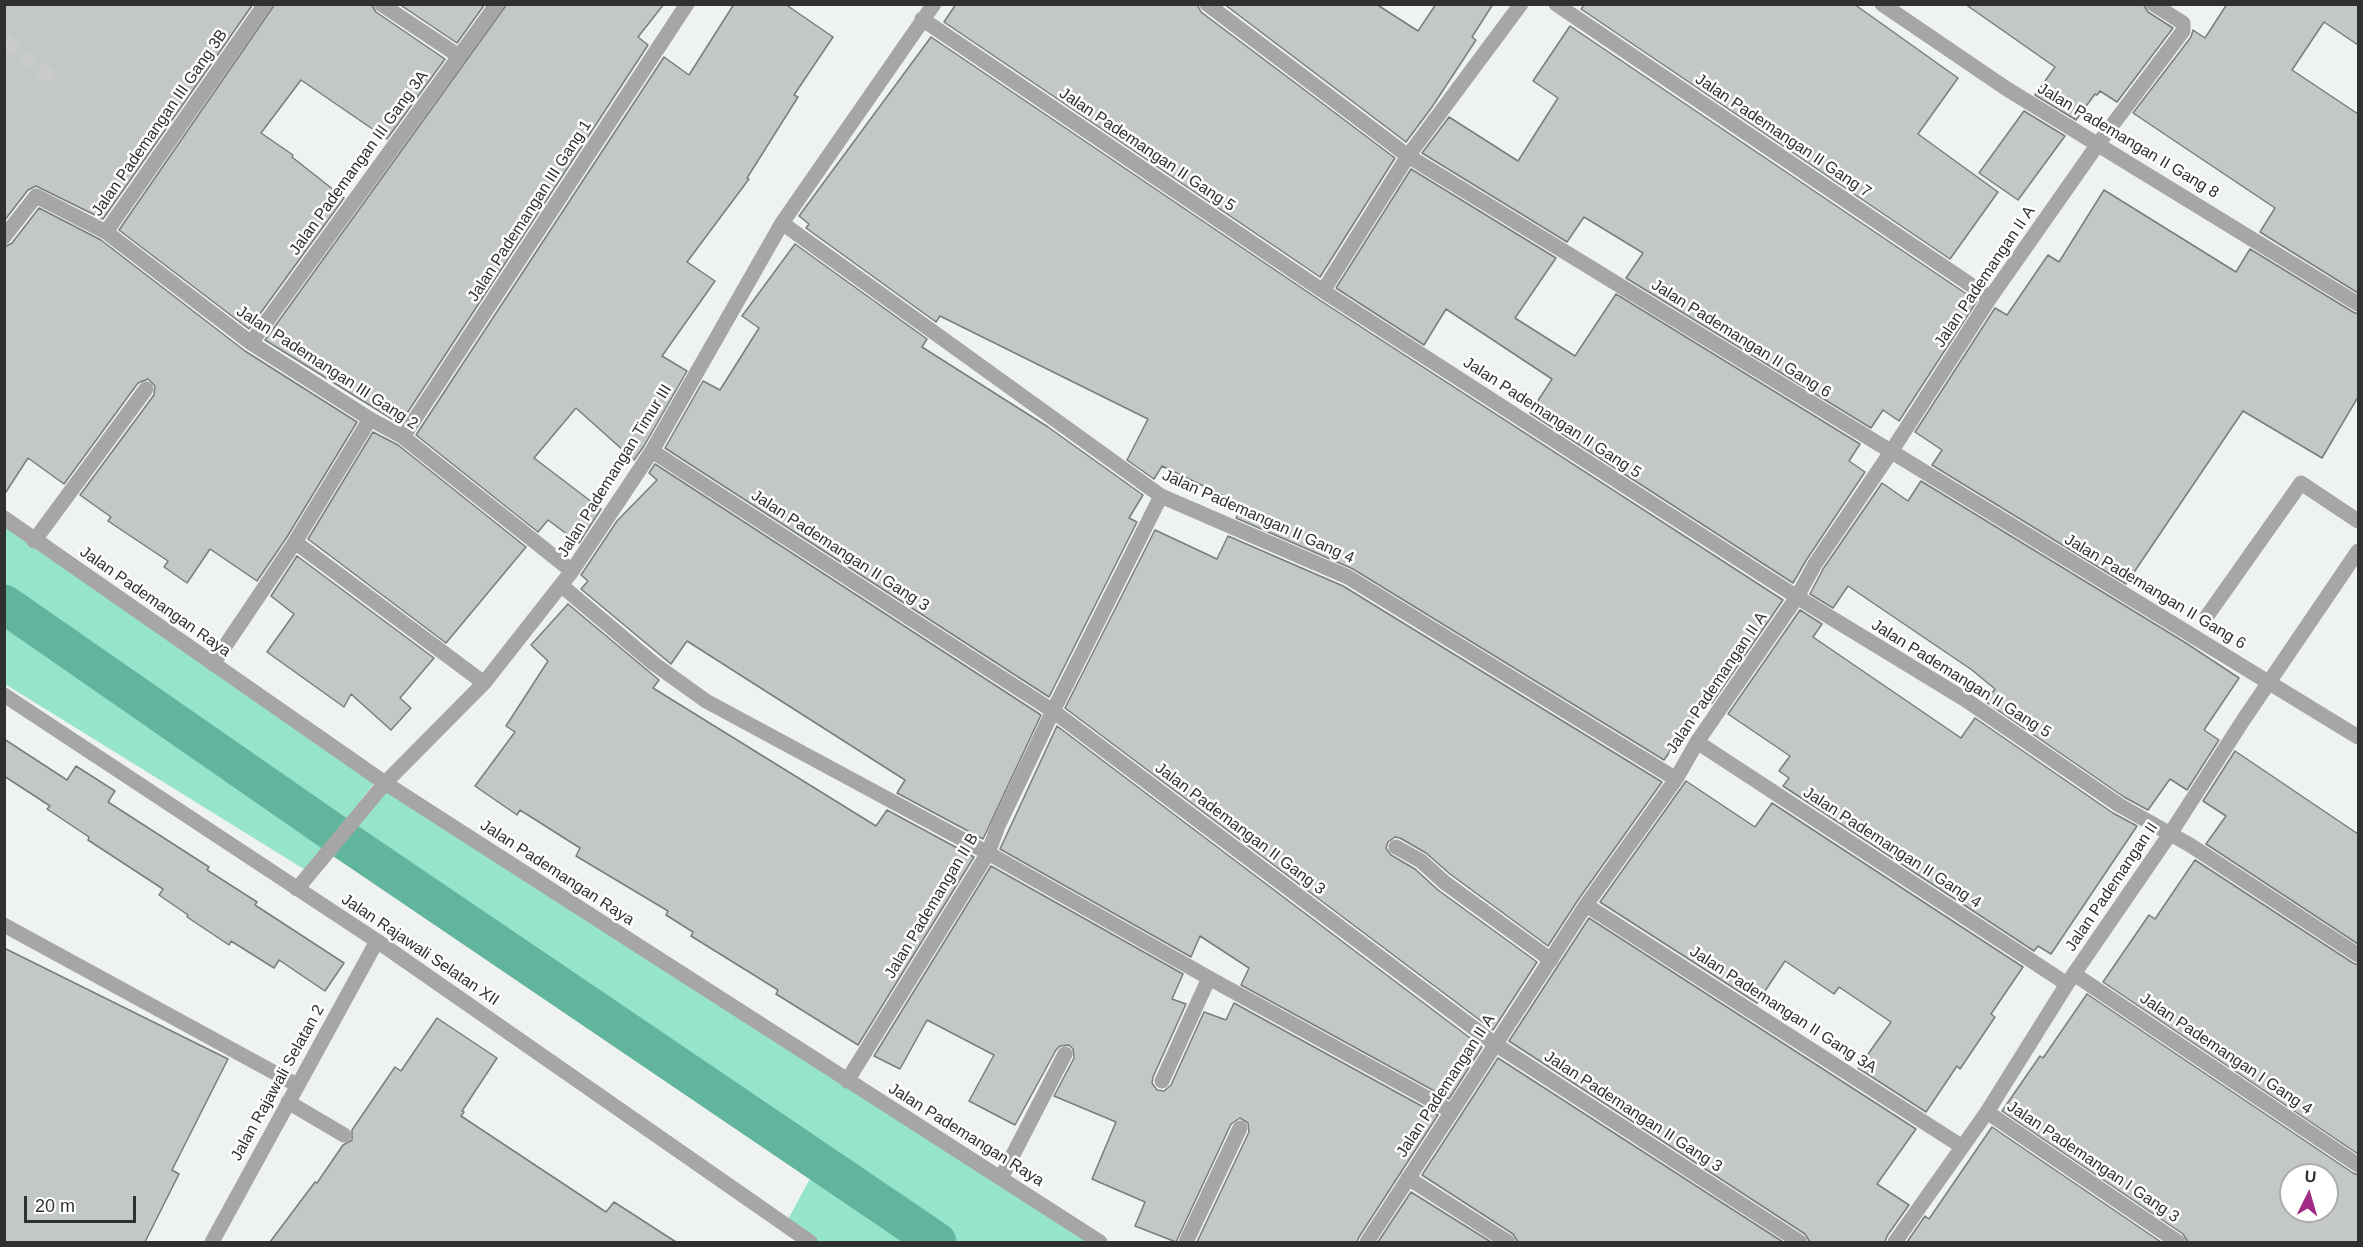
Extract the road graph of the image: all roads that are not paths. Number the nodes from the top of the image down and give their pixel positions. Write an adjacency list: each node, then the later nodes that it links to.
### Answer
1 (265, 4): 16 (street, Jalan Pademangan III Gang 3B)
2 (381, 4): 12 (street)
3 (497, 4): 12 (street, Jalan Pademangan III Gang 3A)
4 (687, 4): 24 (street, Jalan Pademangan III Gang 1)
5 (934, 4): 11 (street, Jalan Pademangan Timur III)
6 (1207, 4): 14 (street, Jalan Pademangan II Gang 6)
7 (1521, 4): 14 (street)
8 (1556, 4): 19 (street, Jalan Pademangan II Gang 7)
9 (1882, 4): 13 (street, Jalan Pademangan II Gang 8)
10 (2153, 4): 13 (street, Jalan Pademangan II A)
11 (922, 20): 15 (street, Jalan Pademangan Timur III); 18 (street, Jalan Pademangan II Gang 5)
12 (459, 56): 21 (street, Jalan Pademangan III Gang 3A)
13 (2098, 144): 19 (street, Jalan Pademangan II A); 20 (street, Jalan Pademangan II Gang 8)
14 (1408, 156): 18 (street); 26 (street, Jalan Pademangan II Gang 6)
15 (782, 223): 25 (street, Jalan Pademangan Timur III); 27 (street, Jalan Pademangan II Gang 4)
16 (106, 232): 17 (street, Jalan Pademangan III Gang 2); 21 (street, Jalan Pademangan III Gang 2)
17 (5, 234)
18 (1323, 291): 35 (street, Jalan Pademangan II Gang 5)
19 (1990, 298): 26 (street, Jalan Pademangan II A)
20 (2358, 304)
21 (251, 343): 23 (street, Jalan Pademangan III Gang 2)
22 (146, 389): 30 (street)
23 (370, 419): 24 (street, Jalan Pademangan III Gang 2); 31 (street)
24 (403, 437): 33 (street, Jalan Pademangan III Gang 2)
25 (652, 451): 33 (street, Jalan Pademangan Timur III); 41 (street, Jalan Pademangan II Gang 3)
26 (1891, 452): 35 (street, Jalan Pademangan II A); 39 (street, Jalan Pademangan II Gang 6)
27 (1161, 496): 41 (street, Jalan Pademangan II B); 44 (street, Jalan Pademangan II Gang 4)
28 (4, 518): 30 (street, Jalan Pademangan Raya)
29 (2358, 521): 36 (street)
30 (34, 541): 37 (street, Jalan Pademangan Raya)
31 (295, 542): 37 (street); 38 (street)
32 (2357, 555): 39 (street, Jalan Pademangan II)
33 (572, 572): 34 (street, Jalan Pademangan Timur III)
34 (562, 586): 38 (street, Jalan Pademangan Timur III); 48 (street)
35 (1797, 597): 43 (street, Jalan Pademangan II A); 46 (street, Jalan Pademangan II Gang 5)
36 (2207, 616)
37 (213, 664): 45 (street, Jalan Pademangan Raya)
38 (484, 682): 45 (street, Jalan Pademangan Timur III)
39 (2270, 682): 42 (street, Jalan Pademangan II Gang 6); 46 (street, Jalan Pademangan II)
40 (4, 695): 49 (street, Jalan Rajawali Selatan XII)
41 (1053, 711): 48 (street, Jalan Pademangan II B); 57 (street, Jalan Pademangan II Gang 3)
42 (2358, 736)
43 (1698, 742): 44 (street, Jalan Pademangan II A); 56 (street, Jalan Pademangan II Gang 4)
44 (1676, 779): 50 (street, Jalan Pademangan II A)
45 (385, 783): 49 (street, Jalan Pademangan Timur III); 59 (street, Jalan Pademangan Raya)
46 (2170, 834): 53 (street, Jalan Pademangan II Gang 5); 56 (street, Jalan Pademangan II)
47 (1396, 847): 54 (street)
48 (988, 853): 55 (street); 59 (street, Jalan Pademangan II B)
49 (297, 889): 52 (street, Jalan Rajawali Selatan XII)
50 (1586, 905): 54 (street, Jalan Pademangan II A); 67 (street, Jalan Pademangan II Gang 3A)
51 (4, 925): 61 (street)
52 (377, 941): 61 (street, Jalan Rajawali Selatan 2); 72 (street, Jalan Rajawali Selatan XII)
53 (2358, 955)
54 (1551, 960): 57 (street, Jalan Pademangan II A)
55 (1209, 978): 60 (street); 63 (street)
56 (2070, 979): 64 (street, Jalan Pademangan II); 68 (street, Jalan Pademangan I Gang 4)
57 (1495, 1044): 63 (street, Jalan Pademangan II A); 77 (street, Jalan Pademangan II Gang 3)
58 (1065, 1054): 69 (street)
59 (847, 1081): 69 (street, Jalan Pademangan Raya)
60 (1162, 1081)
61 (297, 1085): 62 (street, Jalan Rajawali Selatan 2)
62 (288, 1102): 66 (street); 71 (street, Jalan Rajawali Selatan 2)
63 (1451, 1111): 70 (street, Jalan Pademangan II A)
64 (1987, 1112): 67 (street, Jalan Pademangan II); 79 (street, Jalan Pademangan I Gang 3)
65 (1239, 1128): 74 (street)
66 (344, 1135)
67 (1961, 1146): 78 (street, Jalan Pademangan II)
68 (2358, 1165)
69 (1000, 1178): 73 (street, Jalan Pademangan Raya)
70 (1408, 1178): 75 (street, Jalan Pademangan II A); 76 (street)
71 (212, 1242)
72 (810, 1242)
73 (1100, 1242)
74 (1186, 1242)
75 (1367, 1242)
76 (1508, 1242)
77 (1800, 1242)
78 (1895, 1242)
79 (2178, 1242)

